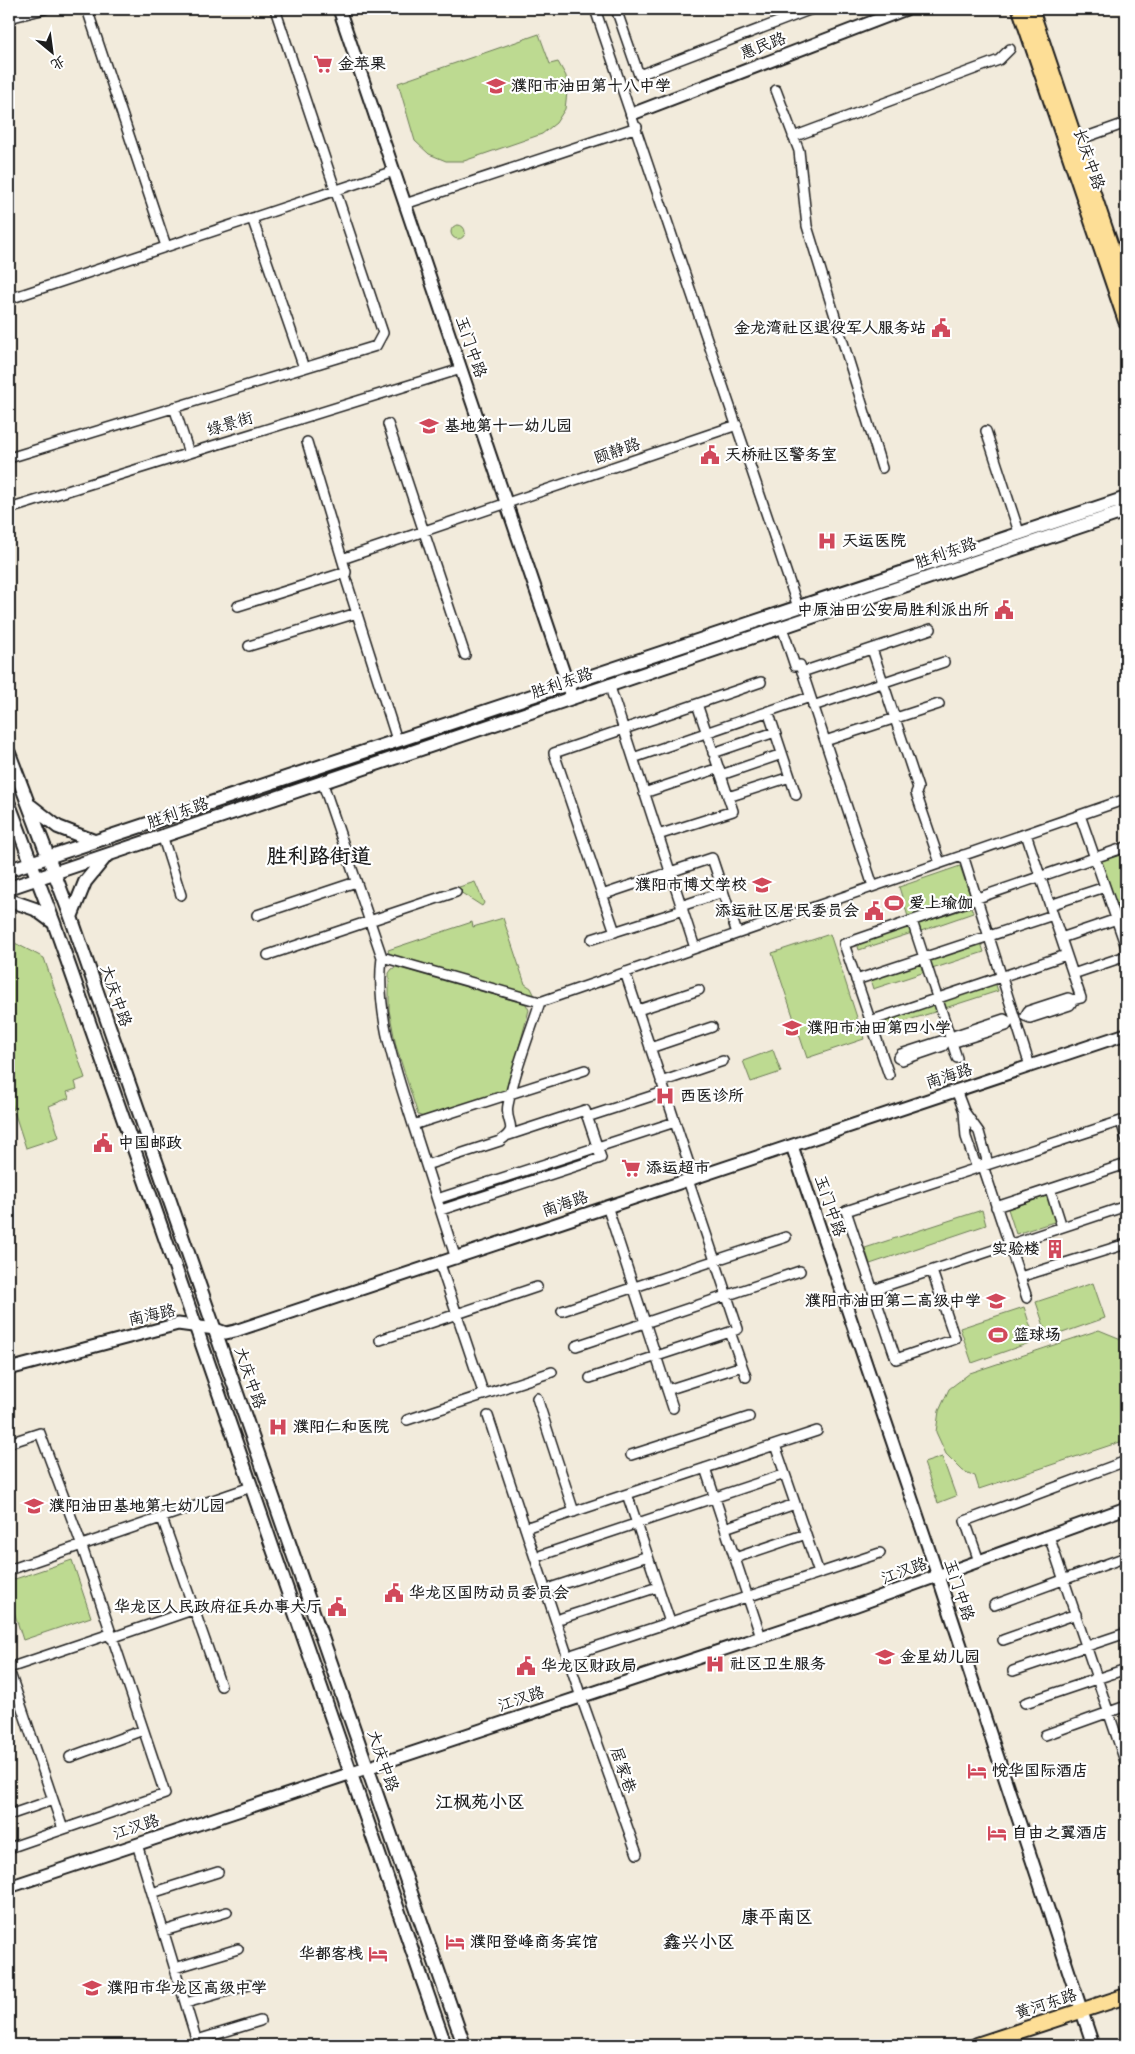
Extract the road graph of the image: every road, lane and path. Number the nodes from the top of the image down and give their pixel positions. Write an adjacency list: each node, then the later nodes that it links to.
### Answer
1 (45, 9): 11 (street)
2 (87, 9): 23 (street)
3 (275, 9): 20 (street)
4 (339, 9): 19 (street, 玉门中路)
5 (595, 9): 14 (street)
6 (616, 9): 7 (street)
7 (812, 9)
8 (906, 9): 14 (street, 惠民路)
9 (1020, 9): 26 (main road, 长庆中路)
10 (1031, 9): 18 (main road, 长庆中路)
11 (9, 18)
12 (1010, 49): 17 (street)
13 (776, 90): 17 (street)
14 (632, 114): 16 (street)
15 (1126, 123): 18 (street)
16 (636, 127): 21 (street); 31 (street)
17 (793, 137): 36 (street)
18 (1075, 141): 24 (main road, 长庆中路)
19 (394, 171): 20 (street); 21 (street, 玉门中路)
20 (335, 190): 22 (street); 27 (street)
21 (405, 204): 28 (street, 玉门中路)
22 (252, 218): 23 (street); 27 (street)
23 (166, 246): 25 (street)
24 (1126, 291)
25 (9, 297)
26 (1126, 321)
27 (304, 368): 29 (street)
28 (461, 369): 34 (street, 绿景街); 38 (street, 玉门中路)
29 (174, 408): 34 (street); 35 (street)
30 (388, 424): 41 (street)
31 (737, 425): 38 (street, 颐静路); 46 (street)
32 (986, 431): 42 (street)
33 (307, 442): 43 (street)
34 (189, 453): 39 (street, 绿景街)
35 (9, 458)
36 (882, 468)
37 (1126, 498): 42 (main road, 胜利东路)
38 (507, 504): 41 (street, 颐静路); 57 (street, 玉门中路)
39 (9, 509)
40 (1126, 511): 48 (main road, 胜利东路)
41 (425, 531): 43 (street, 颐静路); 52 (street)
42 (1019, 532): 46 (main road, 胜利东路)
43 (342, 559): 44 (street)
44 (346, 572): 45 (street); 47 (street)
45 (238, 606)
46 (798, 606): 57 (main road, 胜利东路)
47 (356, 613): 50 (street); 69 (street)
48 (782, 627): 54 (street); 58 (main road, 胜利东路)
49 (931, 628): 51 (street)
50 (249, 646)
51 (872, 649): 54 (street); 56 (street)
52 (465, 655)
53 (944, 662): 56 (street)
54 (802, 672): 60 (street)
55 (761, 682): 61 (street)
56 (884, 682): 63 (street); 65 (street)
57 (568, 683): 59 (street, 玉门中路); 69 (main road, 胜利东路)
58 (609, 684): 59 (main road, 胜利东路); 66 (street)
59 (572, 696): 77 (main road, 胜利东路)
60 (810, 696): 63 (street); 64 (street)
61 (697, 704): 66 (street); 67 (street)
62 (939, 704): 65 (street)
63 (813, 706): 70 (street)
64 (768, 711): 67 (street); 68 (street)
65 (895, 718): 70 (street); 96 (street)
66 (623, 729): 74 (street); 109 (street)
67 (706, 732): 72 (street); 74 (street)
68 (775, 732): 72 (street); 73 (street)
69 (397, 740): 89 (main road, 胜利东路)
70 (825, 741): 103 (street)
71 (9, 753): 82 (main road, 大庆中路)
72 (714, 753): 75 (street)
73 (782, 754): 75 (street); 76 (street)
74 (633, 758): 78 (street)
75 (720, 772): 78 (street); 80 (street)
76 (790, 777): 79 (street); 80 (street)
77 (322, 781): 87 (main road, 胜利东路); 102 (street)
78 (644, 793): 88 (street)
79 (796, 795)
80 (728, 797): 88 (street)
81 (1126, 799): 84 (street)
82 (29, 806): 89 (main road); 93 (main road, 大庆中路)
83 (11, 809): 85 (main road); 95 (main road, 大庆中路)
84 (1080, 815): 86 (street); 94 (street)
85 (9, 831)
86 (1026, 834): 92 (street); 100 (street)
87 (162, 835): 91 (main road, 胜利东路); 108 (street)
88 (658, 835): 99 (street)
89 (94, 841): 93 (main road, 胜利东路)
90 (1126, 848): 94 (street)
91 (109, 853): 98 (main road, 胜利东路); 116 (main road)
92 (963, 855): 96 (street); 110 (street)
93 (48, 856): 95 (main road, 胜利东路); 98 (main road, 大庆中路)
94 (1095, 858): 100 (street); 104 (street)
95 (31, 862): 97 (main road, 胜利东路); 101 (main road, 大庆中路)
96 (940, 863): 103 (street)
97 (9, 870)
98 (54, 872): 101 (main road, 胜利东路); 116 (main road, 大庆中路)
99 (670, 872): 107 (street); 109 (street); 113 (street)
100 (1040, 877): 110 (street); 112 (street)
101 (37, 878): 105 (main road, 胜利东路); 120 (main road, 大庆中路)
102 (356, 882): 114 (street); 118 (street)
103 (873, 886): 122 (street)
104 (1105, 886): 112 (street); 117 (street)
105 (9, 888)
106 (456, 892): 118 (street)
107 (723, 892): 113 (street); 122 (street)
108 (181, 895)
109 (602, 895): 121 (street)
110 (977, 898): 119 (street); 123 (street)
111 (9, 900): 120 (main road)
112 (1050, 905): 115 (street)
113 (682, 908): 121 (street); 127 (street)
114 (257, 915)
115 (1053, 915): 123 (street); 124 (street)
116 (71, 917): 194 (main road, 大庆中路)
117 (1117, 919): 124 (street); 126 (street)
118 (370, 921): 128 (street); 131 (street)
119 (912, 921): 132 (street); 136 (street)
120 (54, 923): 193 (main road, 大庆中路)
121 (615, 932): 125 (street)
122 (737, 933): 127 (street)
123 (989, 936): 132 (street); 135 (street)
124 (1060, 938): 129 (street)
125 (592, 939)
126 (1126, 947)
127 (695, 948): 133 (street)
128 (268, 955)
129 (1066, 955): 134 (street); 135 (street)
130 (1126, 956): 134 (street)
131 (382, 957): 139 (street); 160 (street)
132 (924, 958): 136 (street); 138 (street)
133 (625, 972): 139 (street); 140 (street)
134 (1073, 974): 141 (street)
135 (1002, 977): 138 (street); 141 (street)
136 (856, 980): 142 (street)
137 (699, 990): 140 (street)
138 (937, 999): 142 (street); 145 (street)
139 (540, 1002): 156 (street)
140 (638, 1010): 146 (street)
141 (1012, 1020): 145 (street); 150 (street)
142 (870, 1021): 149 (street)
143 (712, 1027): 146 (street)
144 (1126, 1034): 150 (street, 南海路)
145 (950, 1041): 147 (street); 149 (street)
146 (650, 1048): 153 (street)
147 (956, 1058)
148 (723, 1061): 153 (street)
149 (885, 1062): 152 (street)
150 (1030, 1066): 154 (street, 南海路)
151 (585, 1070): 156 (street)
152 (889, 1075)
153 (661, 1082): 155 (street)
154 (956, 1090): 157 (street); 163 (street, 南海路)
155 (664, 1092): 158 (street); 159 (street)
156 (510, 1095): 160 (street); 161 (street)
157 (964, 1111): 167 (street); 167 (street)
158 (587, 1117): 161 (street); 164 (street)
159 (675, 1122): 164 (street); 168 (street)
160 (413, 1125): 166 (street)
161 (510, 1135): 166 (street)
162 (1126, 1138): 167 (street)
163 (792, 1146): 168 (street, 南海路); 239 (street, 玉门中路)
164 (597, 1147): 170 (street); 174 (street)
165 (1126, 1164): 169 (street)
166 (426, 1165): 170 (street)
167 (983, 1166): 173 (street); 187 (street)
168 (691, 1179): 171 (street, 南海路); 180 (street)
169 (1050, 1189): 173 (street); 175 (street)
170 (437, 1199): 174 (street)
171 (607, 1206): 179 (street, 南海路); 186 (street)
172 (1126, 1206): 175 (street)
173 (996, 1207): 178 (street)
174 (441, 1210): 179 (street)
175 (1062, 1227): 178 (street)
176 (786, 1237): 180 (street)
177 (1126, 1244): 184 (street)
178 (1010, 1245): 182 (street); 184 (street)
179 (456, 1259): 181 (street, 南海路)
180 (715, 1261): 186 (street); 188 (street)
181 (440, 1264): 191 (street); 194 (street, 南海路)
182 (932, 1270): 187 (street); 187 (street)
183 (800, 1271): 188 (street)
184 (1020, 1276): 189 (street)
185 (537, 1287): 191 (street)
186 (634, 1287): 190 (street); 192 (street)
187 (873, 1290)
188 (726, 1295): 192 (street); 195 (street)
189 (1027, 1298)
190 (562, 1311)
191 (458, 1314): 196 (street); 205 (street)
192 (645, 1322): 197 (street); 198 (street)
193 (196, 1326): 194 (street, 南海路); 200 (street, 南海路); 218 (main road, 大庆中路)
194 (215, 1329): 268 (main road, 大庆中路)
195 (730, 1332): 198 (street); 199 (street)
196 (380, 1340)
197 (576, 1346)
198 (656, 1356): 203 (street); 204 (street)
199 (742, 1366): 202 (street); 204 (street)
200 (9, 1369)
201 (552, 1372): 205 (street)
202 (746, 1377)
203 (590, 1378)
204 (668, 1390): 207 (street)
205 (484, 1394): 210 (street)
206 (537, 1398): 223 (street)
207 (673, 1408)
208 (488, 1416): 226 (street, 居家巷)
209 (749, 1417): 214 (street)
210 (408, 1420)
211 (817, 1431): 213 (street)
212 (9, 1444): 230 (street)
213 (775, 1445): 216 (street); 217 (street)
214 (631, 1455)
215 (1126, 1461): 236 (street)
216 (705, 1468): 219 (street); 220 (street)
217 (785, 1474): 220 (street); 221 (street)
218 (251, 1487): 224 (street); 269 (main road, 大庆中路)
219 (627, 1494): 223 (street); 225 (street)
220 (715, 1498): 225 (street); 227 (street)
221 (796, 1504): 227 (street); 228 (street)
222 (1126, 1508): 229 (street, 江汉路)
223 (574, 1512): 226 (street)
224 (162, 1518): 230 (street); 245 (street)
225 (637, 1523): 232 (street); 233 (street)
226 (525, 1528): 260 (street, 居家巷)
227 (725, 1528): 235 (street)
228 (806, 1534): 235 (street); 238 (street)
229 (1049, 1536): 236 (street, 江汉路); 240 (street)
230 (80, 1546): 237 (street); 250 (street)
231 (880, 1553): 238 (street)
232 (542, 1555)
233 (648, 1556): 241 (street); 242 (street)
234 (1126, 1557): 240 (street)
235 (735, 1558): 243 (street)
236 (979, 1561): 239 (street, 江汉路)
237 (9, 1570)
238 (819, 1573): 243 (street)
239 (938, 1576): 251 (street, 江汉路); 287 (street, 玉门中路)
240 (1064, 1580): 244 (street); 246 (street)
241 (553, 1587)
242 (658, 1587): 247 (street); 248 (street)
243 (748, 1597): 248 (street); 251 (street)
244 (994, 1605)
245 (195, 1609): 250 (street); 259 (street)
246 (1076, 1614): 252 (street); 253 (street)
247 (562, 1618)
248 (670, 1622): 254 (street)
249 (1126, 1633): 253 (street)
250 (111, 1636): 255 (street); 264 (street)
251 (761, 1637): 260 (street, 江汉路)
252 (1003, 1640)
253 (1086, 1646): 257 (street); 258 (street)
254 (574, 1654)
255 (9, 1669): 270 (street)
256 (1126, 1669): 258 (street)
257 (1013, 1671)
258 (1097, 1679): 261 (street); 263 (street)
259 (221, 1686)
260 (581, 1697): 268 (street, 江汉路); 275 (street, 居家巷)
261 (1025, 1703)
262 (1126, 1706): 263 (street)
263 (1109, 1712): 265 (street); 267 (street)
264 (143, 1730): 266 (street); 272 (street)
265 (1044, 1735)
266 (70, 1757)
267 (1126, 1764)
268 (368, 1767): 269 (street, 江汉路); 291 (main road, 大庆中路)
269 (351, 1773): 273 (street, 江汉路); 290 (main road, 大庆中路)
270 (53, 1800): 271 (street); 272 (street)
271 (9, 1816)
272 (63, 1829): 274 (street)
273 (137, 1844): 277 (street, 江汉路); 278 (street)
274 (9, 1848)
275 (636, 1854)
276 (218, 1872): 278 (street)
277 (9, 1887)
278 (152, 1893): 280 (street)
279 (227, 1912): 280 (street)
280 (164, 1931): 282 (street)
281 (238, 1949): 282 (street)
282 (175, 1968): 285 (street)
283 (249, 1985): 285 (street)
284 (1126, 1996): 287 (main road, 黄河东路)
285 (186, 2003): 289 (street)
286 (1126, 2006): 287 (main road, 黄河东路)
287 (1083, 2015): 292 (main road, 黄河东路); 293 (main road, 黄河东路); 294 (street, 玉门中路)
288 (260, 2022): 289 (street)
289 (198, 2043)
290 (444, 2045)
291 (464, 2045)
292 (977, 2045)
293 (1007, 2045)
294 (1093, 2045)

